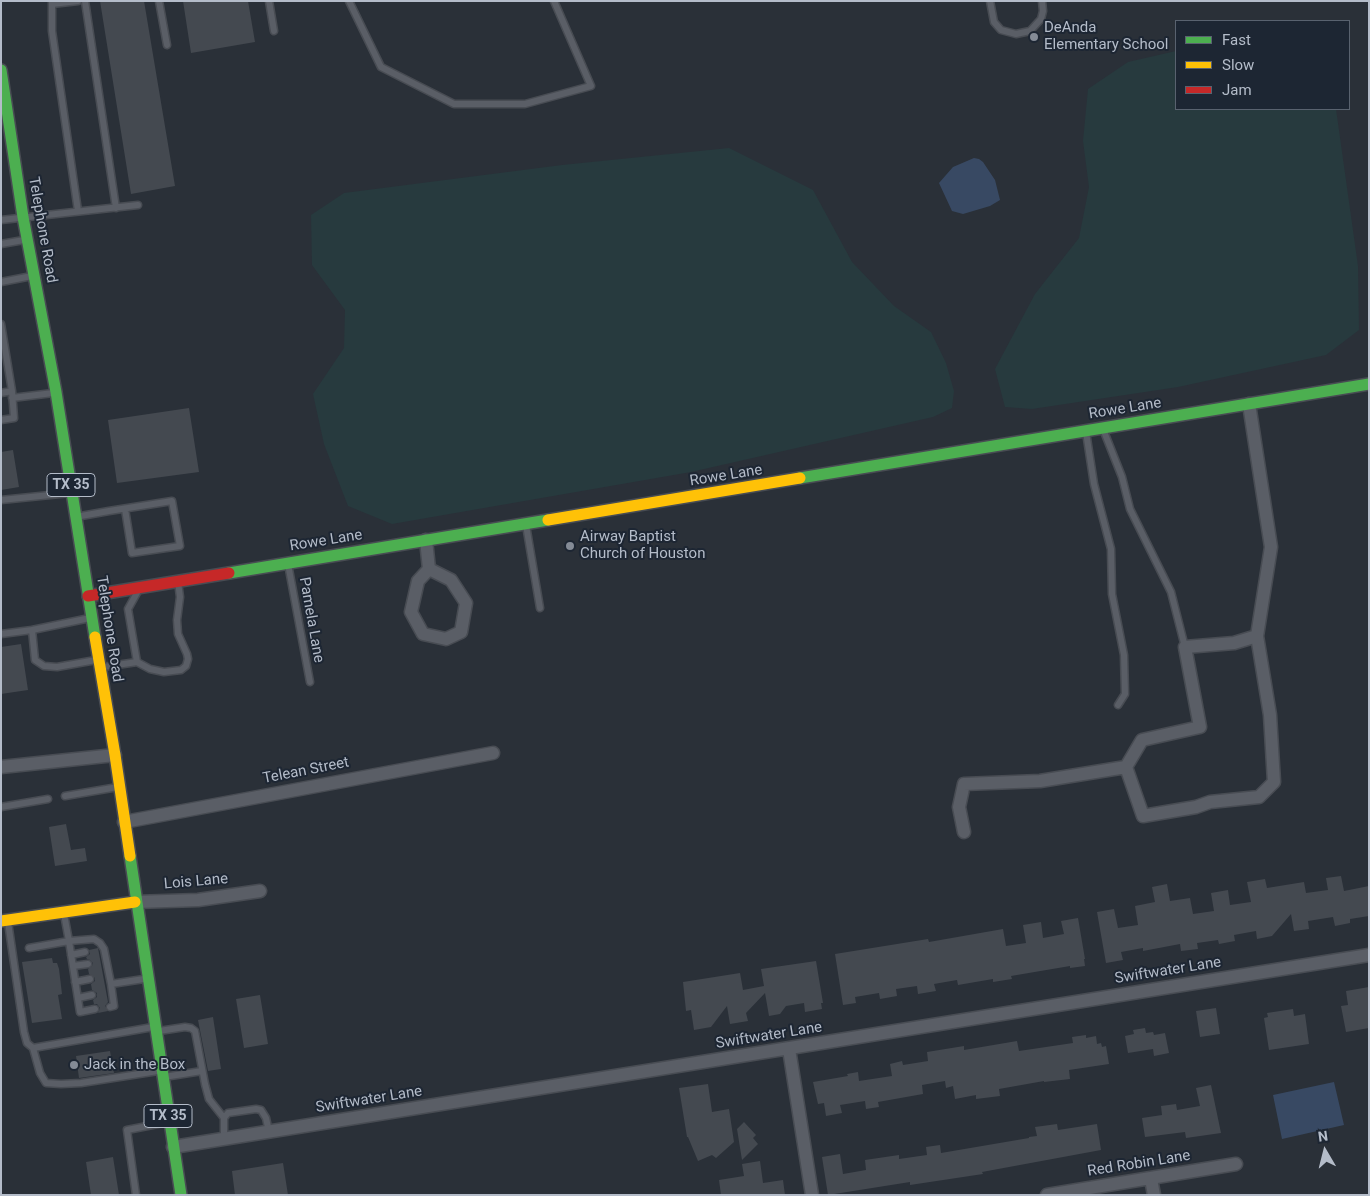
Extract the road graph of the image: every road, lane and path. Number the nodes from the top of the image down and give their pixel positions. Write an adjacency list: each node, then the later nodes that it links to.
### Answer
1 (78, 1): 9 (lane)
2 (84, 1): 15 (lane)
3 (159, 1): 11 (lane)
4 (269, 1): 10 (lane)
5 (349, 1): 6 (lane)
6 (554, 1)
7 (990, 1): 8 (lane)
8 (1042, 1)
9 (52, 3): 16 (lane)
10 (274, 31)
11 (167, 45)
12 (1, 70): 13 (street, Telephone Road / TX 35)
13 (5, 119): 17 (street, Telephone Road / TX 35)
14 (138, 205): 15 (lane)
15 (116, 208): 16 (lane)
16 (78, 211): 17 (lane)
17 (23, 217): 18 (lane); 19 (street, Telephone Road / TX 35)
18 (1, 220)
19 (27, 239): 20 (lane); 21 (street, Telephone Road / TX 35)
20 (1, 244)
21 (34, 275): 22 (lane); 25 (street, Telephone Road / TX 35)
22 (1, 282)
23 (1, 324): 27 (lane)
24 (1369, 384): 28 (street, Rowe Lane)
25 (56, 392): 27 (lane); 32 (street, Telephone Road / TX 35)
26 (1, 393): 27 (lane)
27 (12, 395): 29 (lane)
28 (1249, 404): 30 (street, Rowe Lane); 47 (street)
29 (1, 420)
30 (1103, 428): 31 (street, Rowe Lane); 48 (lane)
31 (1086, 431): 36 (street, Rowe Lane); 52 (lane)
32 (72, 493): 33 (lane); 35 (street, Telephone Road / TX 35)
33 (1, 500)
34 (125, 509): 34 (lane); 35 (lane)
35 (77, 517): 42 (street, Telephone Road / TX 35)
36 (526, 524): 37 (street, Rowe Lane); 43 (lane)
37 (426, 540): 38 (street, Rowe Lane); 39 (street)
38 (288, 563): 40 (street, Rowe Lane); 51 (lane, Pamela Lane)
39 (429, 569): 39 (street)
40 (178, 581): 41 (street, Rowe Lane); 49 (lane)
41 (140, 587): 42 (street, Rowe Lane); 49 (lane)
42 (88, 596): 44 (street, Telephone Road / TX 35)
43 (540, 608)
44 (91, 618): 45 (lane); 50 (street, Telephone Road / TX 35)
45 (32, 630): 46 (lane); 50 (lane)
46 (1, 634)
47 (1257, 636): 48 (street); 56 (street)
48 (1185, 647): 56 (street)
49 (137, 662): 50 (lane)
50 (99, 664): 54 (street, Telephone Road / TX 35)
51 (310, 682)
52 (1118, 705)
53 (493, 753): 61 (street, Telean Street)
54 (115, 755): 55 (street); 57 (street, Telephone Road / TX 35)
55 (1, 767)
56 (1126, 767): 62 (street)
57 (120, 787): 58 (lane); 61 (street, Telephone Road / TX 35)
58 (65, 796)
59 (48, 799): 60 (lane)
60 (1, 807)
61 (124, 822): 64 (street, Telephone Road / TX 35)
62 (964, 832)
63 (260, 891): 64 (street, Lois Lane)
64 (135, 902): 65 (street); 74 (street, Telephone Road / TX 35)
65 (64, 913): 66 (street); 67 (lane)
66 (4, 921): 83 (lane)
67 (69, 941): 68 (lane); 70 (lane); 77 (lane)
68 (29, 948)
69 (86, 952): 70 (lane)
70 (71, 955): 73 (lane)
71 (1369, 955): 84 (street, Swiftwater Lane)
72 (88, 964): 73 (lane)
73 (72, 966): 76 (lane)
74 (147, 978): 77 (lane); 82 (street, Telephone Road / TX 35)
75 (90, 980): 76 (lane)
76 (75, 982): 79 (lane)
77 (110, 984): 80 (lane)
78 (92, 995): 79 (lane)
79 (78, 998): 81 (lane)
80 (110, 1007)
81 (95, 1009)
82 (155, 1029): 83 (lane); 85 (lane); 86 (street, Telephone Road / TX 35)
83 (33, 1048): 86 (lane)
84 (789, 1049): 89 (street, Swiftwater Lane); 96 (street)
85 (202, 1071): 86 (lane); 87 (lane)
86 (162, 1074): 88 (street, Telephone Road / TX 35)
87 (224, 1118): 89 (lane); 90 (lane)
88 (169, 1122): 91 (street, Telephone Road / TX 35); 94 (lane)
89 (270, 1132): 90 (street, Swiftwater Lane)
90 (224, 1140): 91 (street, Swiftwater Lane)
91 (174, 1147): 95 (street, Telephone Road / TX 35)
92 (1236, 1164): 93 (street, Red Robin Lane)
93 (1151, 1179): 97 (street, Red Robin Lane); 98 (street)
94 (136, 1195)
95 (181, 1195)
96 (812, 1195)
97 (1047, 1195)
98 (1154, 1195)

